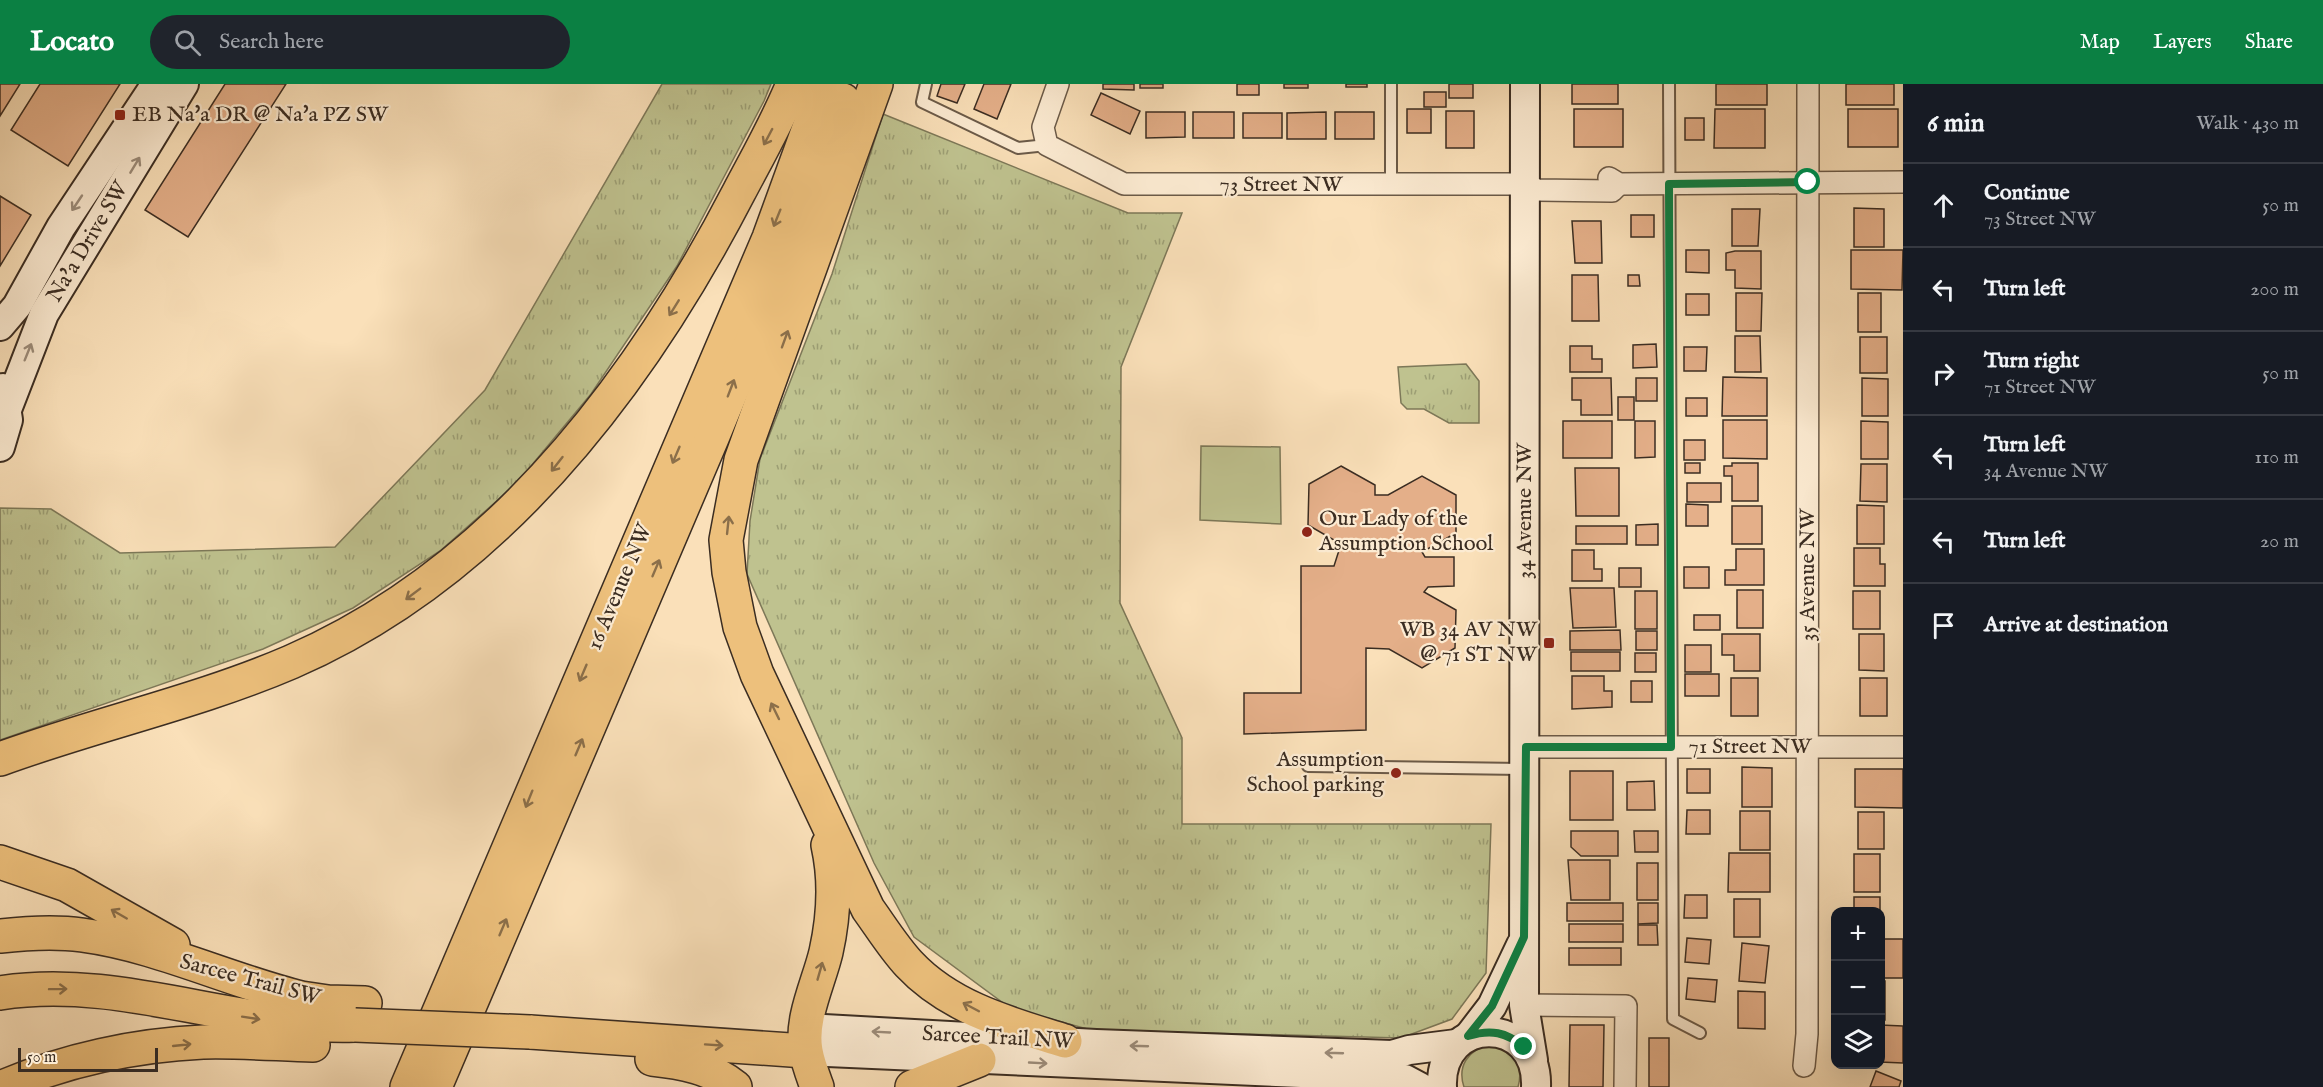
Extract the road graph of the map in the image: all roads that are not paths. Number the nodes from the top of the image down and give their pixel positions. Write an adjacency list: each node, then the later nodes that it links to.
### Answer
1 (156, 84): 19 (street, Na'a Drive SW, one-way to 19)
2 (184, 84): 20 (street, Na'a Drive SW, one-way to 2)
3 (793, 84): 27 (highway, one-way to 27)
4 (825, 84): 33 (highway, 16 Avenue NW, one-way to 33)
5 (848, 84): 33 (highway, 16 Avenue NW, one-way to 5)
6 (876, 84): 22 (highway, one-way to 6)
7 (926, 84): 13 (lane)
8 (1058, 84): 13 (street)
9 (1391, 84): 18 (lane)
10 (1525, 84): 16 (street, 34 Avenue NW)
11 (1669, 84): 17 (lane)
12 (1808, 84): 14 (street, 35 Avenue NW)
13 (1047, 144): 18 (street, 73 Street NW)
14 (1808, 182): 15 (street, 73 Street NW); 17 (street, 73 Street NW); 24 (street, 35 Avenue NW)
15 (1903, 182)
16 (1525, 184): 17 (street, 73 Street NW); 18 (street, 73 Street NW); 26 (street, 34 Avenue NW)
17 (1669, 184): 23 (lane)
18 (1391, 186)
19 (0, 326)
20 (4, 395): 21 (street, Na'a Drive SW)
21 (0, 447)
22 (790, 743): 39 (highway, one-way to 22); 41 (highway, one-way to 22)
23 (1671, 747): 24 (street, 71 Street NW); 26 (street, 71 Street NW); 38 (lane)
24 (1808, 747): 25 (street, 71 Street NW); 43 (street, 35 Avenue NW)
25 (1903, 747)
26 (1526, 758): 28 (lane); 31 (street, 34 Avenue NW)
27 (0, 759)
28 (1308, 766)
29 (0, 862): 32 (highway, one-way to 29)
30 (0, 936): 32 (highway, Sarcee Trail SW)
31 (1524, 937): 35 (street, 34 Avenue NW); 40 (street, 34 Avenue NW)
32 (245, 981): 36 (highway, Sarcee Trail SW)
33 (466, 981): 46 (highway); 47 (highway, 16 Avenue NW); 48 (highway, 16 Avenue NW); 49 (highway)
34 (0, 993): 36 (highway, Sarcee Trail SW, one-way to 36)
35 (1524, 1005): 44 (street, 34 Avenue NW); 55 (street)
36 (356, 1025): 37 (highway, Sarcee Trail SW); 37 (highway); 45 (highway, one-way to 36)
37 (531, 1031): 39 (highway, Sarcee Trail NW); 50 (highway)
38 (1701, 1032)
39 (806, 1039): 41 (street, Sarcee Trail NW, one-way to 39); 42 (street, Sarcee Trail NW); 51 (highway)
40 (1462, 1040): 41 (street, Sarcee Trail NW, one-way to 41); 44 (street, Sarcee Trail NW); 54 (street, 34 Avenue NW)
41 (1065, 1041)
42 (979, 1060): 52 (highway); 53 (street, Sarcee Trail NW, one-way to 53)
43 (1804, 1066)
44 (1534, 1073)
45 (3, 1087)
46 (396, 1087)
47 (407, 1087)
48 (435, 1087)
49 (450, 1087)
50 (735, 1087)
51 (817, 1087)
52 (912, 1087)
53 (1420, 1087)
54 (1442, 1087)
55 (1625, 1087)

